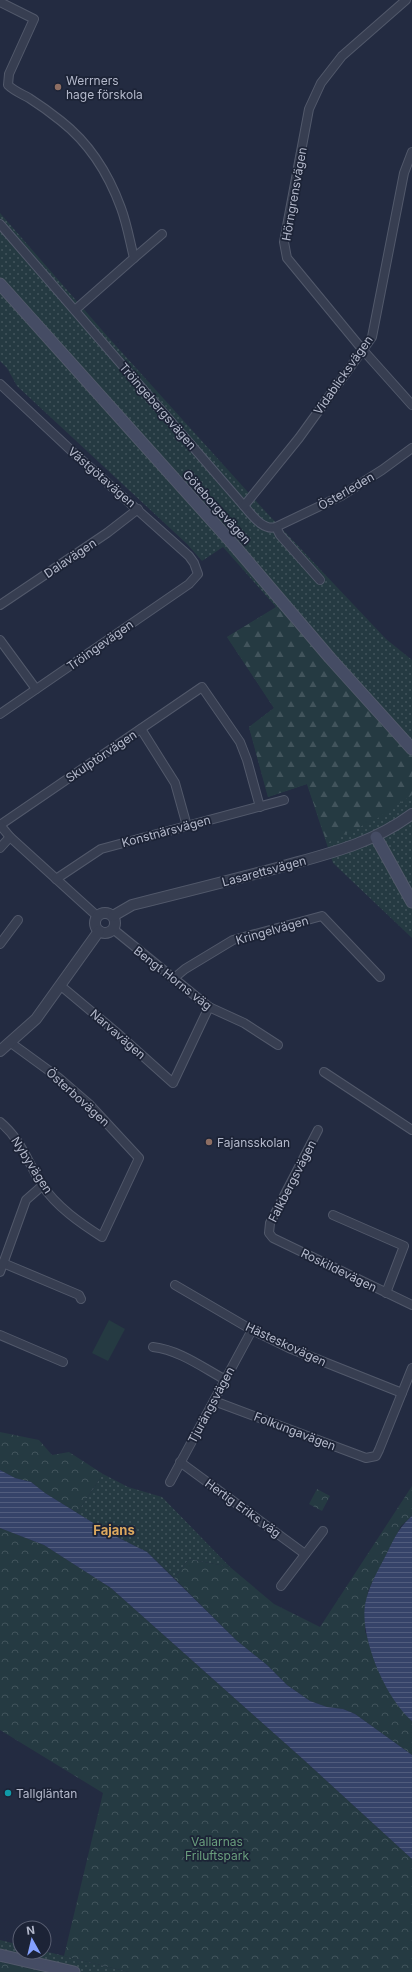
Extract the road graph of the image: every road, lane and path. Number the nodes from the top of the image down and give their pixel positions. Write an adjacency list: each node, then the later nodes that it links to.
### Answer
1 (406, 0): 9 (street, Hörngrensvägen)
2 (0, 2): 6 (street)
3 (412, 152): 9 (street, Vidablicksvägen)
4 (0, 224): 8 (street, Tröingebergsvägen)
5 (162, 234): 6 (street)
6 (134, 258): 8 (street)
7 (0, 284): 23 (main road, Göteborgsvägen)
8 (75, 310): 13 (street, Tröingebergsvägen)
9 (362, 349): 11 (street, Hörngrensvägen); 13 (street, Vidablicksvägen)
10 (0, 384): 14 (street, Västgötavägen)
11 (412, 405)
12 (412, 448): 15 (street, Österleden)
13 (244, 506): 15 (street, Tröingebergsvägen)
14 (138, 508): 16 (street, Västgötavägen); 18 (street, Dalavägen)
15 (276, 528): 17 (street)
16 (198, 574): 20 (street, Tröingevägen)
17 (320, 580)
18 (0, 605)
19 (0, 640): 20 (street)
20 (36, 690): 21 (street, Tröingevägen)
21 (0, 714)
22 (141, 729): 25 (street, Skulptörvägen); 27 (street, Skulptörvägen); 28 (street)
23 (412, 749)
24 (284, 800): 25 (street, Konstnärsvägen)
25 (260, 806): 28 (street, Konstnärsvägen)
26 (412, 814): 30 (street, Lasarettsvägen)
27 (0, 825): 29 (street)
28 (187, 826): 32 (street, Konstnärsvägen)
29 (10, 837): 31 (street); 32 (street)
30 (376, 837): 33 (main road); 35 (street, Lasarettsvägen)
31 (0, 848)
32 (56, 879): 34 (street)
33 (412, 902)
34 (97, 916): 35 (street, Lasarettsvägen); 38 (street)
35 (112, 916): 37 (street)
36 (18, 920): 39 (street)
37 (113, 929): 38 (street); 41 (street, Bengt Horns väg)
38 (99, 931): 42 (street)
39 (0, 944)
40 (380, 976): 41 (street, Kringelvägen)
41 (173, 979): 43 (street, Bengt Horns väg)
42 (61, 986): 43 (street, Narvavägen); 44 (street)
43 (209, 1007): 45 (street, Bengt Horns väg)
44 (11, 1043): 46 (street); 54 (street, Österbovägen)
45 (278, 1045)
46 (0, 1051)
47 (324, 1072): 50 (street)
48 (0, 1122): 51 (street, Nybyvägen)
49 (318, 1130): 53 (street, Falkbergsvägen)
50 (412, 1130)
51 (43, 1185): 54 (street, Nybyvägen); 55 (street)
52 (333, 1215): 58 (street)
53 (268, 1233): 58 (street, Roskildevägen)
54 (102, 1237)
55 (3, 1263): 56 (street); 59 (street)
56 (0, 1272)
57 (176, 1285): 61 (street, Hästeskovägen)
58 (386, 1293): 60 (street, Roskildevägen)
59 (81, 1299)
60 (412, 1305)
61 (252, 1330): 66 (street, Tjurängsvägen); 67 (street, Hästeskovägen)
62 (0, 1335): 64 (street)
63 (153, 1347): 66 (street)
64 (63, 1362)
65 (412, 1368): 67 (street)
66 (224, 1379): 68 (street, Tjurängsvägen)
67 (402, 1392): 68 (street, Folkungavägen)
68 (214, 1401): 69 (street, Tjurängsvägen)
69 (180, 1462): 70 (street, Tjurängsvägen); 72 (street, Hertig Eriks väg)
70 (170, 1482)
71 (323, 1531): 72 (street)
72 (305, 1554): 73 (street)
73 (281, 1586)
74 (0, 1955): 75 (main road)
75 (74, 1972)

